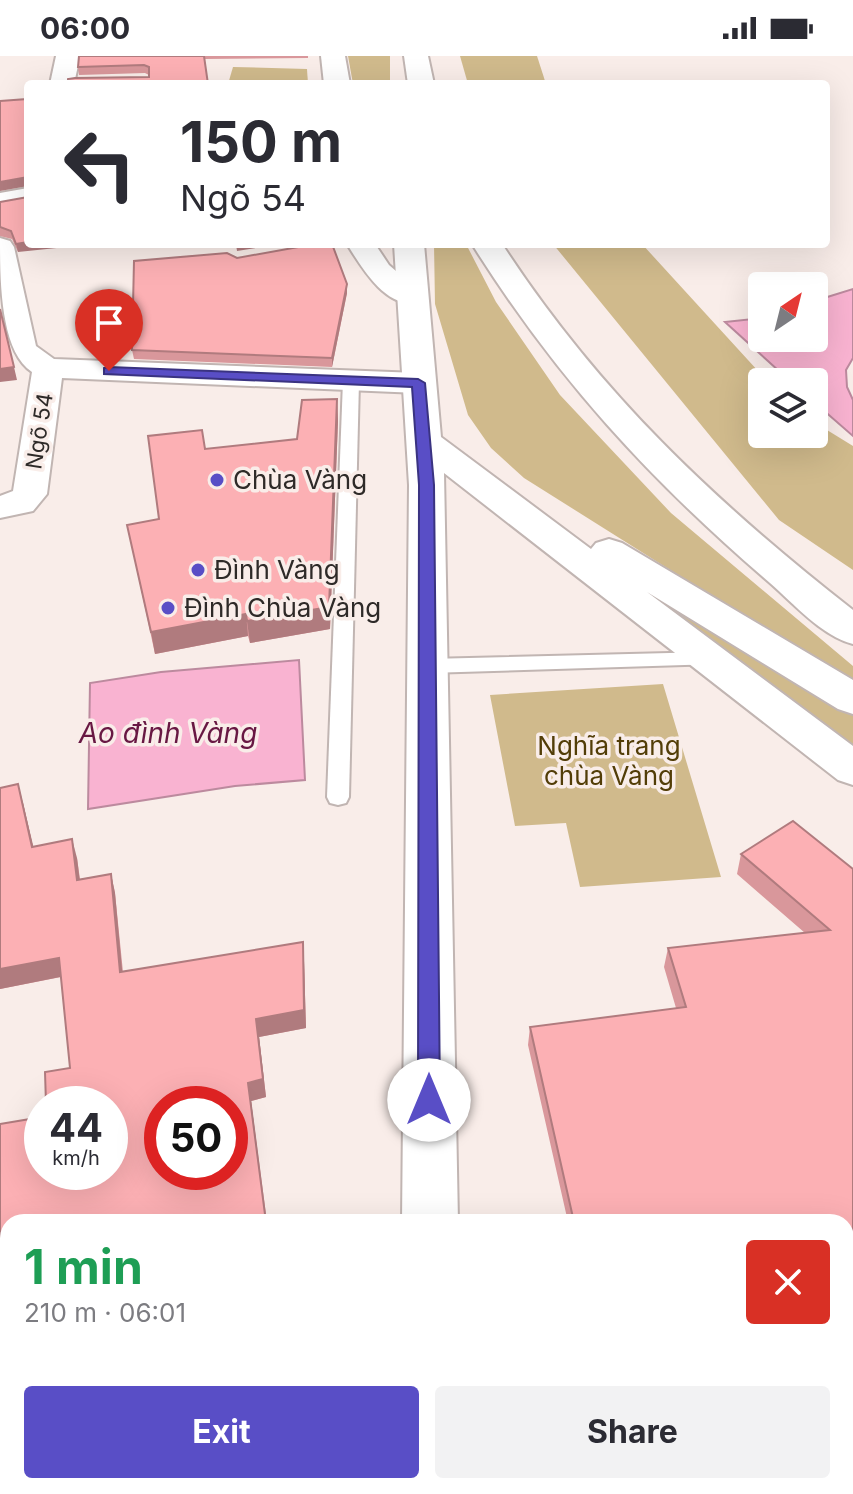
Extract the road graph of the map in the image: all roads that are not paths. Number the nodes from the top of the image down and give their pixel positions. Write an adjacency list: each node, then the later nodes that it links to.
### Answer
1 (68, 56): 5 (street)
2 (333, 56): 6 (main road)
3 (406, 56): 7 (main road)
4 (416, 56): 8 (main road)
5 (67, 80)
6 (336, 80)
7 (406, 80)
8 (420, 80)
9 (24, 197): 10 (street)
10 (0, 201)
11 (0, 247): 16 (street)
12 (364, 248): 15 (street)
13 (409, 248): 15 (main road)
14 (490, 248): 21 (main road)
15 (410, 296): 18 (main road)
16 (48, 368): 17 (street, Ngõ 54); 20 (street, Ngõ 54)
17 (351, 381): 18 (street, Ngõ 54); 26 (lane)
18 (418, 383): 19 (main road)
19 (425, 441): 22 (main road); 23 (main road); 24 (main road)
20 (0, 507)
21 (853, 631)
22 (710, 659): 23 (lane); 25 (main road)
23 (428, 666): 27 (main road)
24 (853, 699)
25 (853, 769)
26 (338, 797)
27 (430, 1214)

